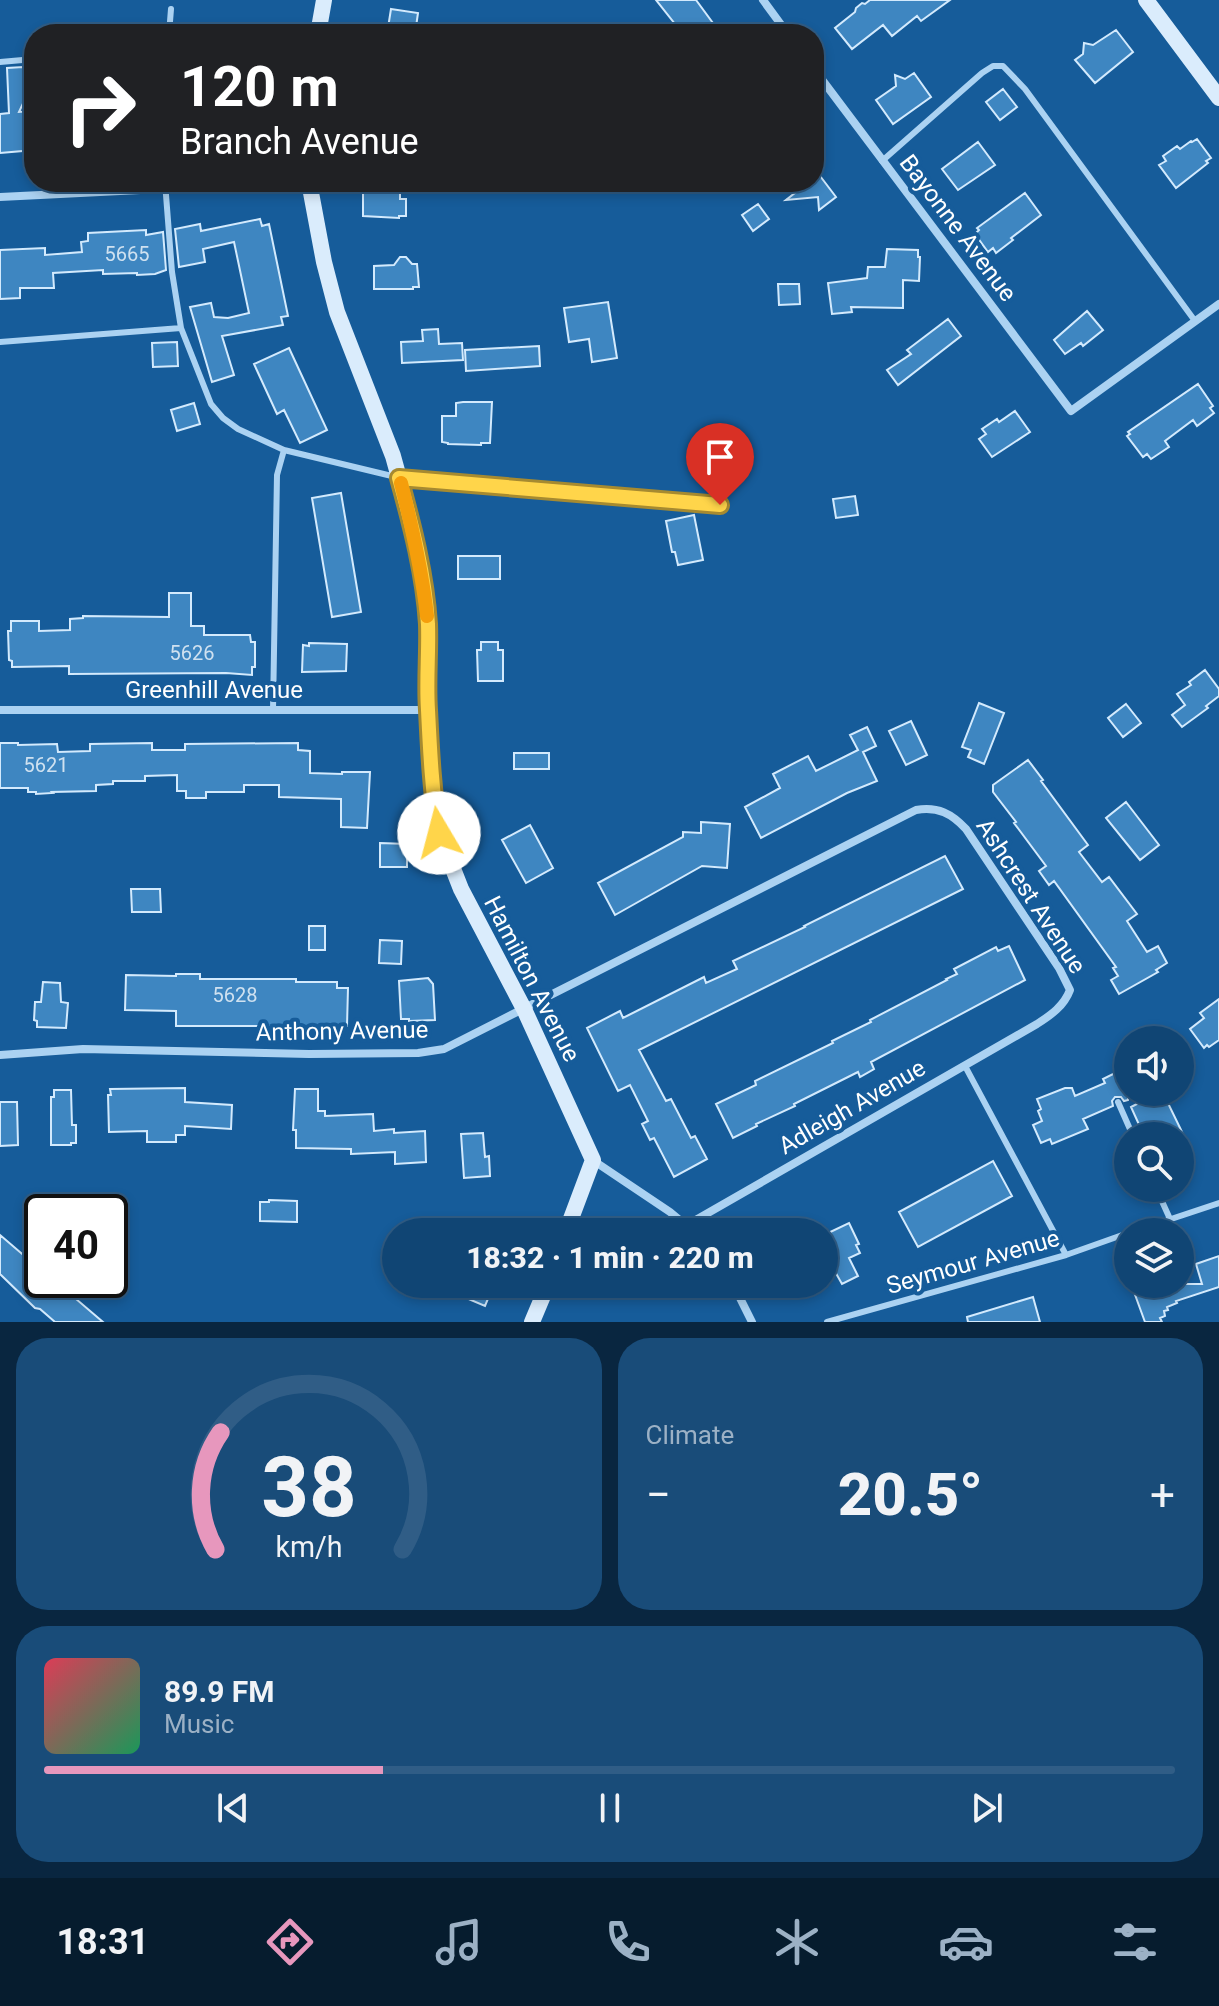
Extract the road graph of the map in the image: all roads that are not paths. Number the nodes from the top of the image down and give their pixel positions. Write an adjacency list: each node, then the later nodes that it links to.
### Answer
1 (324, 0): 6 (street)
2 (763, 0): 7 (street)
3 (1146, 0): 11 (street)
4 (171, 9): 5 (lane)
5 (170, 24)
6 (320, 24)
7 (781, 24)
8 (24, 60): 9 (lane)
9 (0, 62)
10 (824, 83): 12 (street, Bayonne Avenue)
11 (1219, 98)
12 (882, 161): 18 (street, Bayonne Avenue); 18 (lane)
13 (75, 192): 16 (street)
14 (165, 192): 19 (lane)
15 (308, 192): 22 (street, Hamilton Avenue)
16 (0, 197)
17 (1219, 304): 18 (street)
18 (1195, 321)
19 (181, 328): 20 (lane); 21 (lane)
20 (0, 342)
21 (284, 450): 22 (lane); 25 (lane)
22 (399, 478): 23 (street); 26 (street, Hamilton Avenue)
23 (720, 505)
24 (0, 710): 25 (street, Greenhill Avenue)
25 (273, 710): 26 (street, Greenhill Avenue)
26 (428, 710): 28 (street, Hamilton Avenue)
27 (916, 810): 28 (street, Anthony Avenue); 29 (street, Ashcrest Avenue)
28 (524, 1009): 30 (street, Anthony Avenue); 32 (street, Hamilton Avenue)
29 (1037, 1024): 31 (street, Adleigh Avenue)
30 (0, 1055)
31 (965, 1066): 37 (street, Adleigh Avenue); 40 (lane)
32 (593, 1160): 35 (street); 36 (street)
33 (1163, 1202): 38 (lane)
34 (1219, 1203): 38 (lane, Seymour Avenue)
35 (571, 1218)
36 (675, 1218)
37 (709, 1218)
38 (1171, 1218)
39 (1114, 1238): 40 (lane, Seymour Avenue)
40 (1066, 1255): 45 (lane, Seymour Avenue)
41 (542, 1298): 43 (street)
42 (740, 1298): 44 (street)
43 (532, 1322)
44 (752, 1322)
45 (827, 1322)

